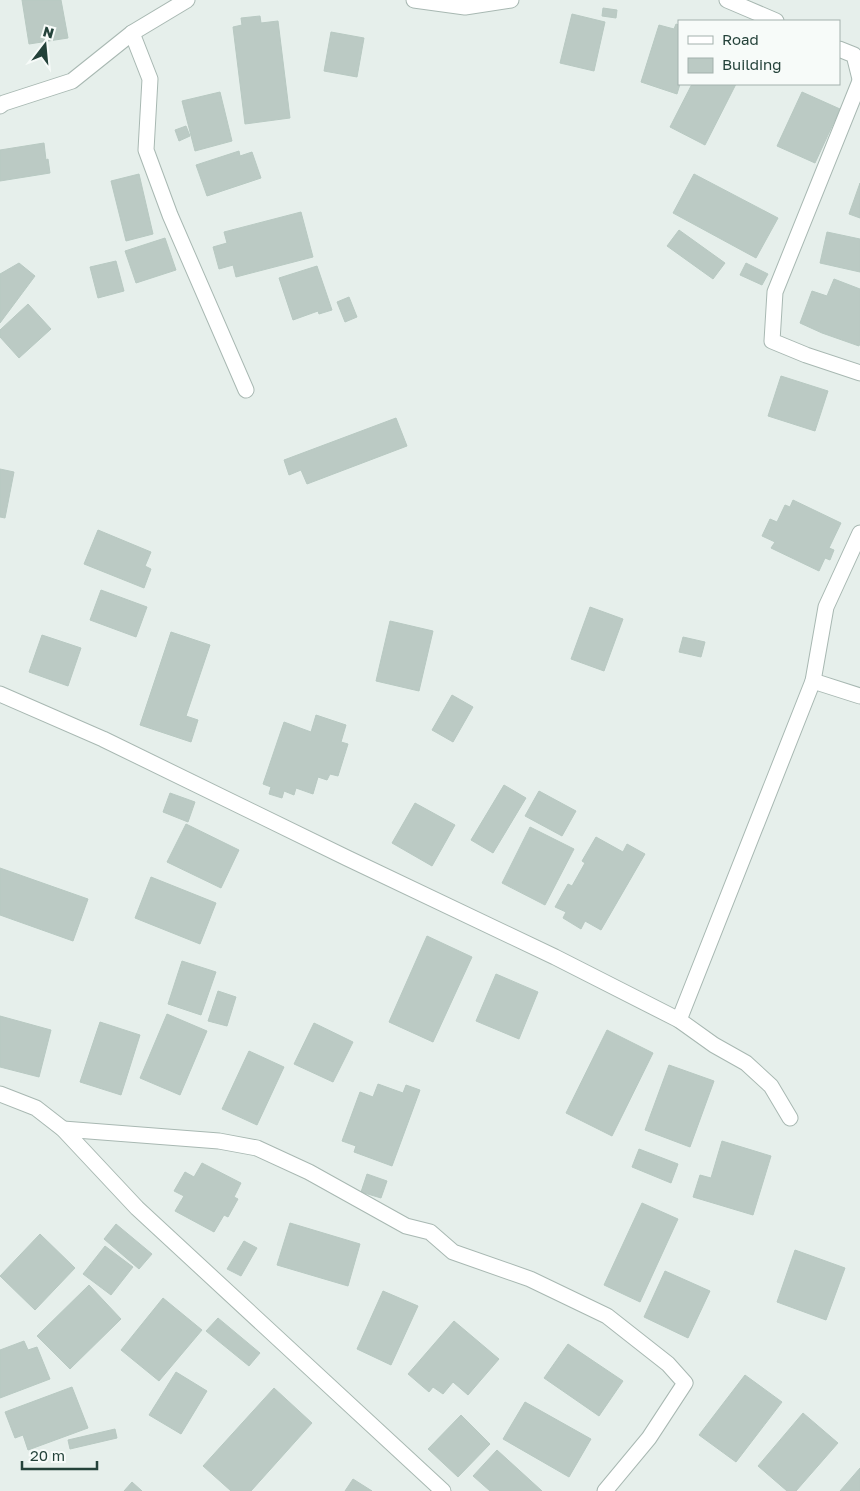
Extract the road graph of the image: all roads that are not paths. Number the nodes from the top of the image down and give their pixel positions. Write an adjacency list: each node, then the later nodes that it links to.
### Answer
1 (187, 0): 6 (street)
2 (414, 0): 3 (street)
3 (511, 0)
4 (727, 0): 5 (street)
5 (774, 20)
6 (132, 33): 9 (street); 11 (street)
7 (840, 48): 8 (street)
8 (860, 80): 10 (street)
9 (0, 106)
10 (860, 373)
11 (246, 390)
12 (860, 533): 13 (street)
13 (813, 681): 15 (street); 16 (street)
14 (0, 694): 16 (street)
15 (860, 696)
16 (679, 1020): 18 (street)
17 (0, 1094): 19 (street)
18 (790, 1118)
19 (63, 1129): 20 (street); 21 (street)
20 (443, 1491)
21 (605, 1491)

